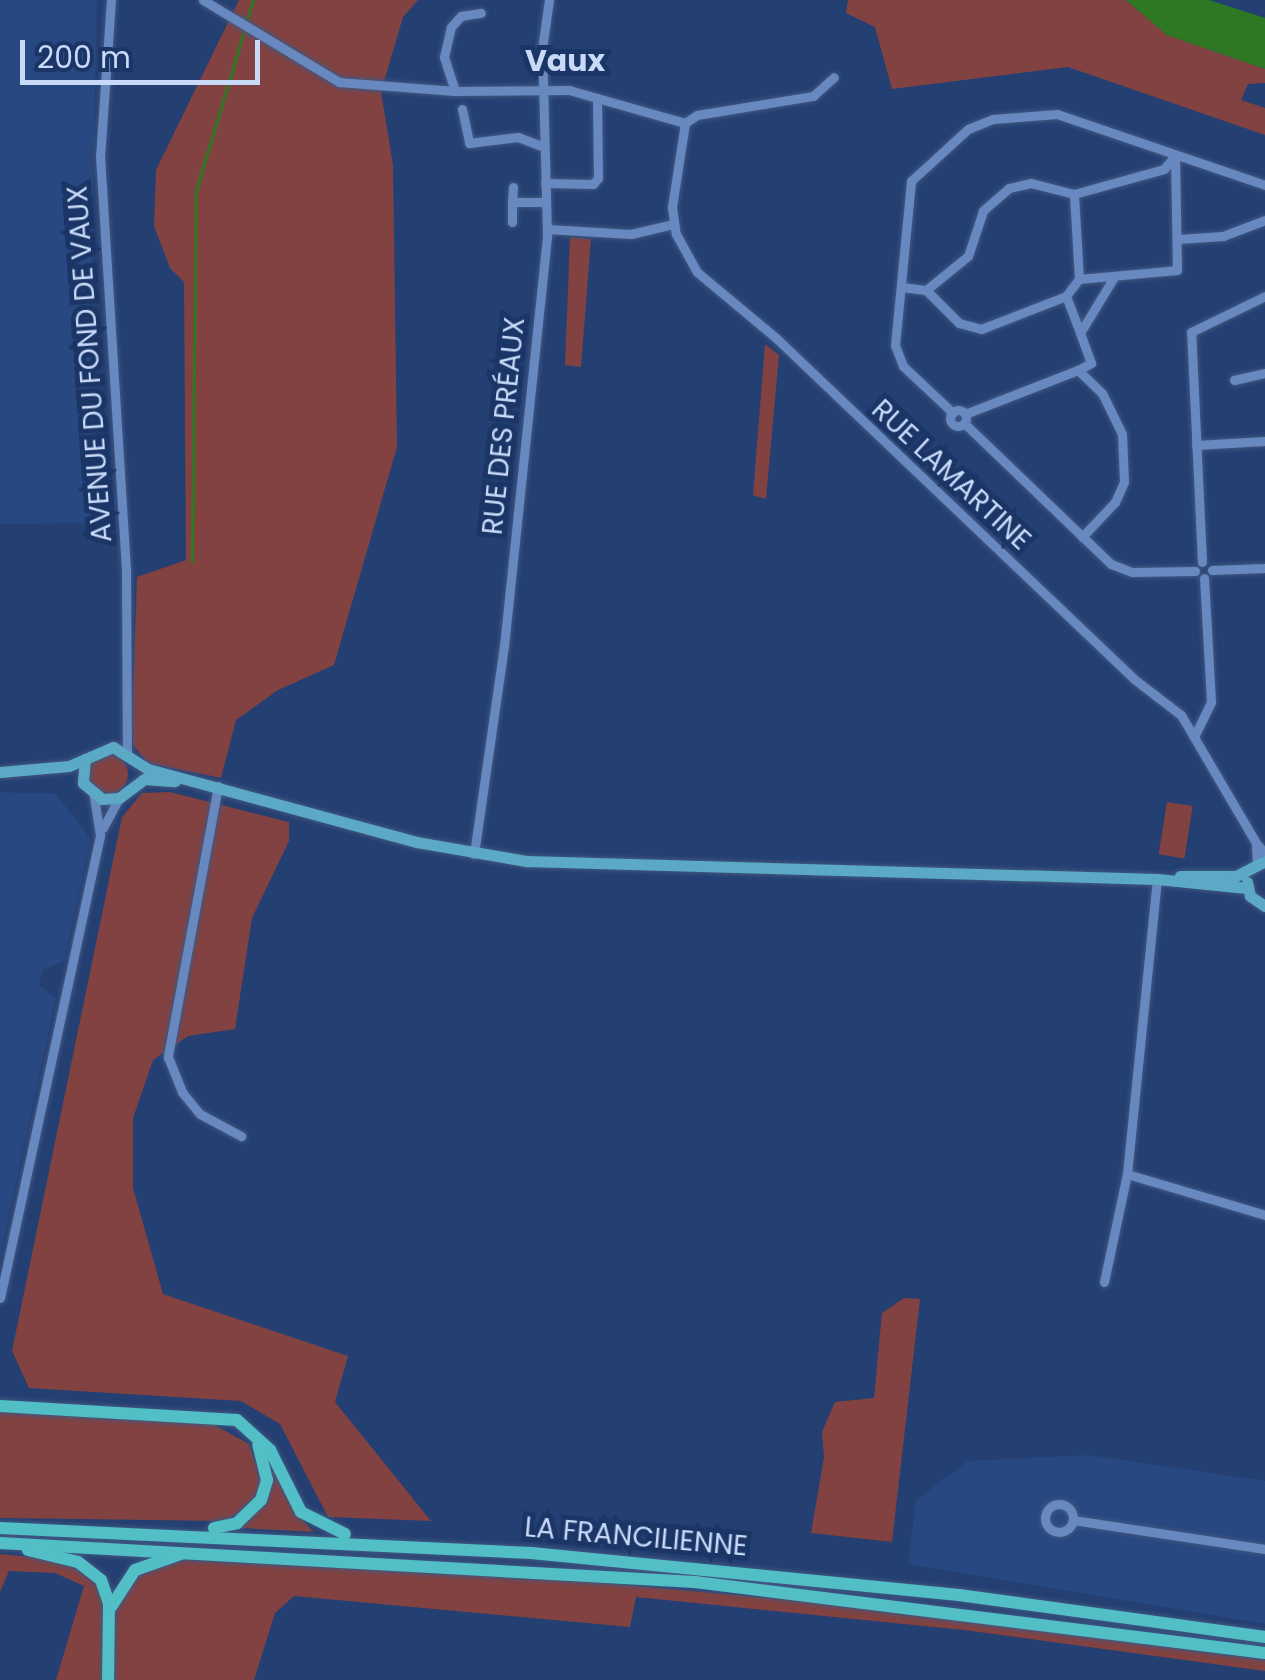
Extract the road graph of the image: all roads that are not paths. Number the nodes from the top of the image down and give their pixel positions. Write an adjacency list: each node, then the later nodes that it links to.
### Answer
1 (111, 0): 43 (street, AVENUE DU FOND DE VAUX)
2 (203, 0): 9 (street)
3 (549, 0): 5 (street, RUE DES PRÉAUX)
4 (480, 13): 9 (street)
5 (543, 74): 7 (street, RUE DES PRÉAUX); 8 (street)
6 (834, 76): 12 (street)
7 (544, 89): 8 (street); 9 (street); 13 (street, RUE DES PRÉAUX)
8 (569, 90): 10 (street)
9 (455, 91)
10 (597, 98): 12 (street); 15 (street)
11 (462, 109): 13 (street)
12 (685, 123): 23 (street)
13 (544, 148): 15 (street, RUE DES PRÉAUX)
14 (1175, 156): 16 (street); 18 (street); 25 (street); 28 (street)
15 (545, 183): 20 (street, RUE DES PRÉAUX)
16 (1265, 185)
17 (512, 188): 19 (street)
18 (1074, 194): 27 (street); 29 (street)
19 (512, 202): 20 (street); 22 (street)
20 (546, 202): 24 (street, RUE DES PRÉAUX)
21 (1265, 220): 25 (street)
22 (512, 222)
23 (673, 224): 24 (street); 44 (street, RUE LAMARTINE)
24 (546, 230): 55 (street, RUE DES PRÉAUX)
25 (1178, 239): 26 (street)
26 (1114, 277): 27 (street); 32 (street)
27 (1079, 278): 30 (street)
28 (900, 288): 29 (street); 36 (street)
29 (926, 290): 30 (street)
30 (1066, 296): 32 (street)
31 (1265, 296): 38 (street)
32 (1080, 333): 33 (street)
33 (1078, 370): 36 (street); 39 (street)
34 (1265, 373): 35 (street)
35 (1234, 380)
36 (965, 418): 39 (street)
37 (1265, 441): 38 (street)
38 (1196, 444): 40 (street)
39 (1082, 537): 40 (street)
40 (1199, 566): 42 (street)
41 (1265, 568): 42 (street)
42 (1208, 574): 44 (street)
43 (122, 725): 45 (street); 47 (street, AVENUE DU FOND DE VAUX)
44 (1195, 735): 56 (street, RUE LAMARTINE)
45 (109, 746): 46 (main road); 47 (main road)
46 (86, 758): 48 (main road); 49 (main road)
47 (129, 758): 50 (main road); 51 (main road)
48 (6, 772): 49 (main road)
49 (82, 782): 52 (main road)
50 (213, 785): 51 (main road); 55 (main road); 60 (street)
51 (131, 787): 53 (main road)
52 (94, 796): 53 (main road); 54 (street)
53 (119, 798): 54 (street)
54 (100, 834): 64 (street)
55 (474, 854): 57 (main road)
56 (1259, 863): 57 (main road); 58 (main road)
57 (1157, 879): 58 (main road); 61 (street)
58 (1247, 888): 59 (main road)
59 (1265, 906)
60 (241, 1136)
61 (1127, 1174): 62 (street); 63 (street)
62 (1265, 1215)
63 (1104, 1282)
64 (0, 1298)
65 (0, 1406): 66 (highway)
66 (210, 1415): 69 (highway); 70 (highway)
67 (1073, 1520): 72 (street)
68 (0, 1528): 69 (highway, LA FRANCILIENNE)
69 (142, 1530): 70 (highway, LA FRANCILIENNE)
70 (382, 1542): 75 (highway, LA FRANCILIENNE)
71 (0, 1544): 73 (highway, LA FRANCILIENNE); 74 (highway)
72 (1265, 1549)
73 (207, 1551): 74 (highway); 76 (highway, LA FRANCILIENNE)
74 (110, 1615): 77 (highway)
75 (1265, 1637)
76 (1265, 1652)
77 (108, 1680)

